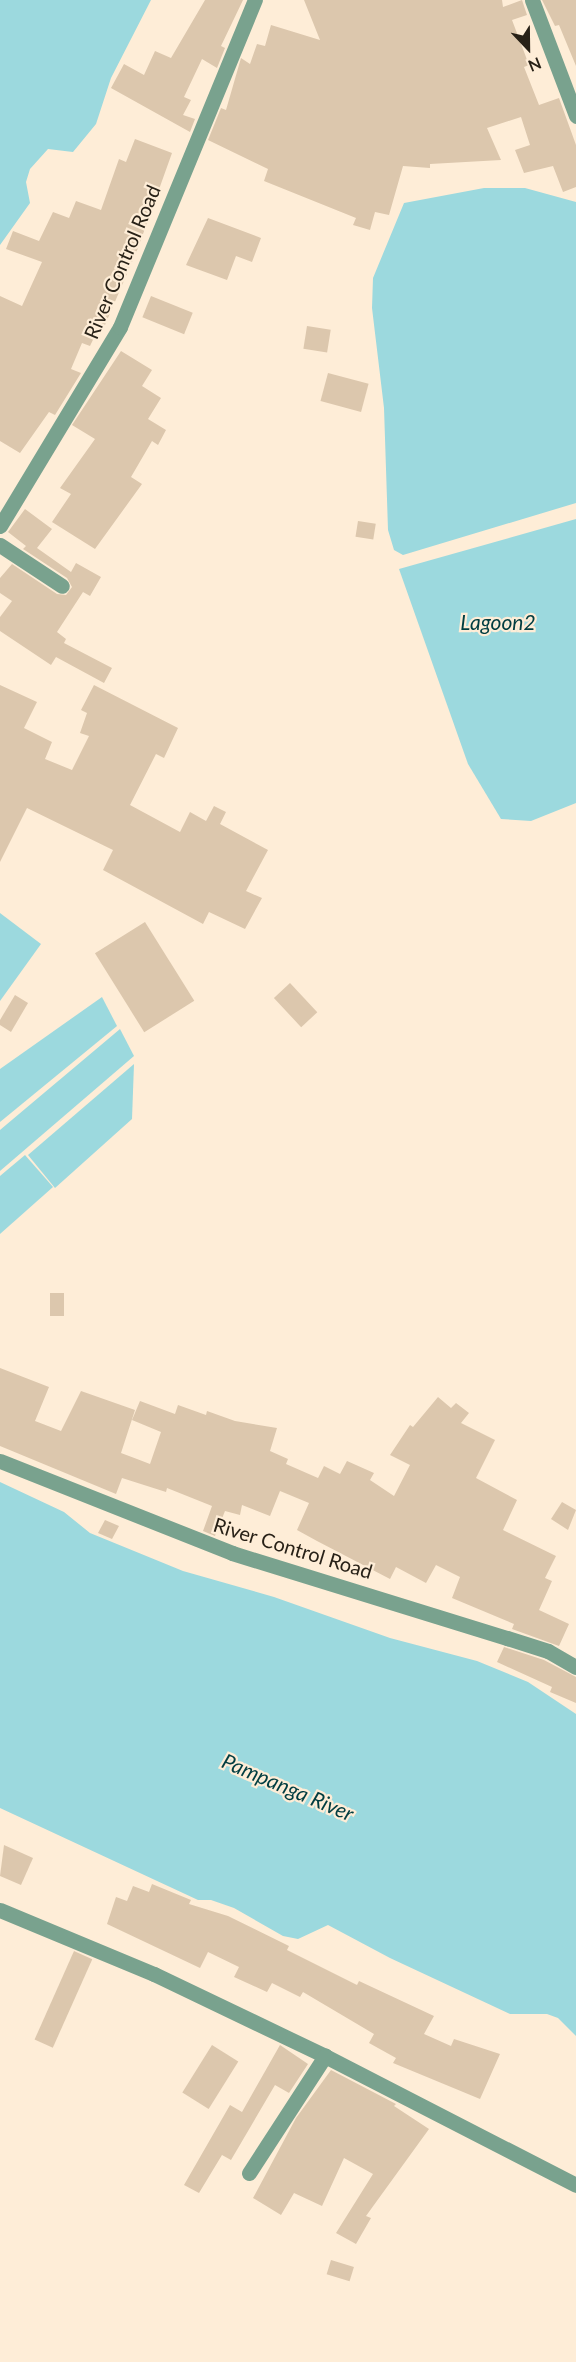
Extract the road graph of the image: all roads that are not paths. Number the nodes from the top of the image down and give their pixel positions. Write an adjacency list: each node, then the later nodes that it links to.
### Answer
1 (255, 0): 4 (street, River Control Road)
2 (532, 0): 3 (street)
3 (576, 116)
4 (0, 526)
5 (0, 545): 6 (street)
6 (62, 586)
7 (0, 1461): 8 (street, River Control Road)
8 (576, 1667)
9 (0, 1910): 10 (street)
10 (325, 2056): 11 (street); 12 (street)
11 (249, 2173)
12 (576, 2185)

